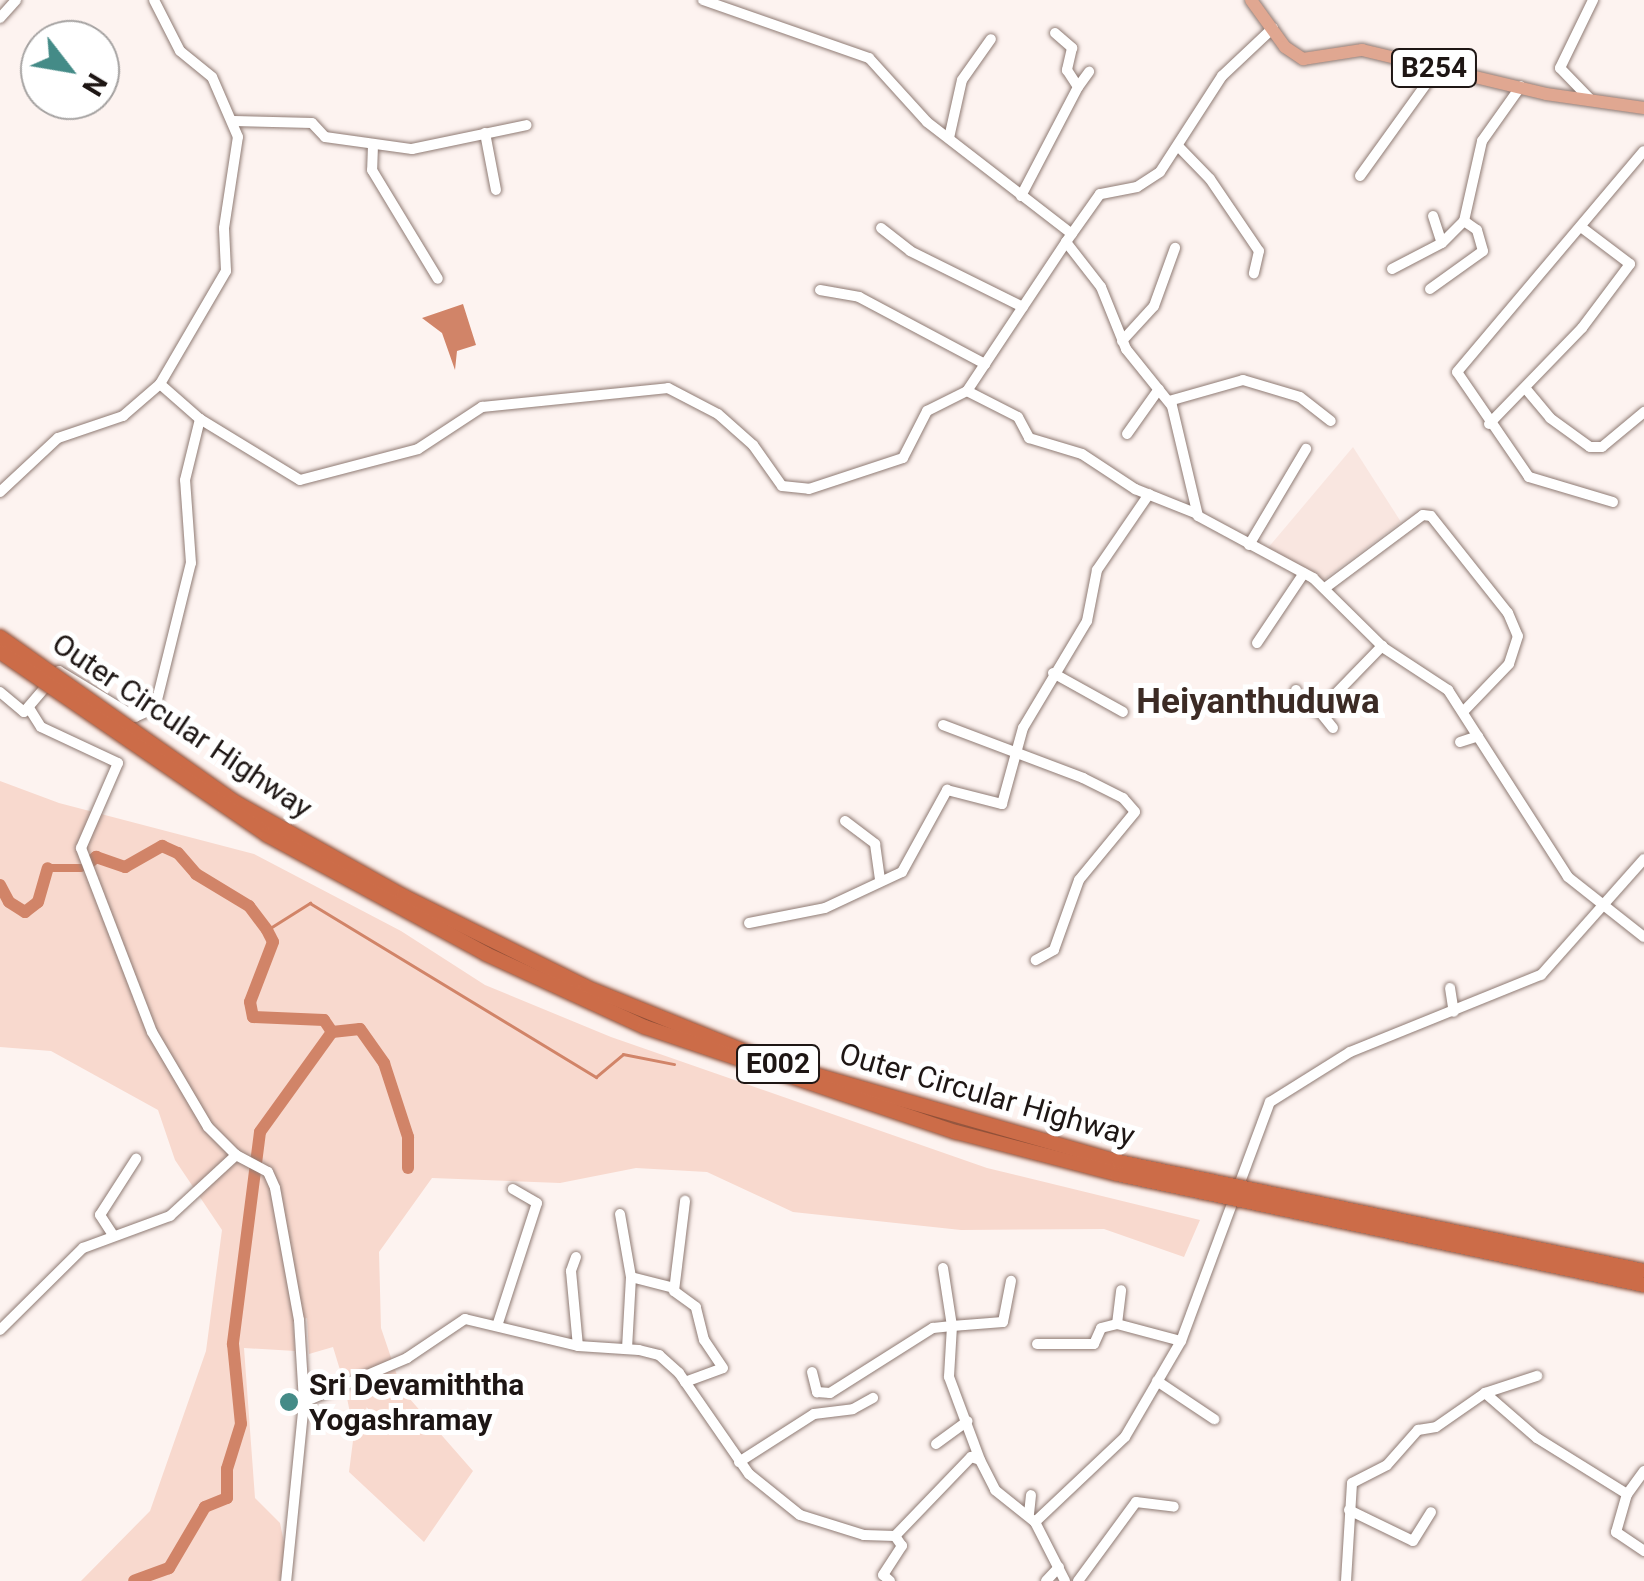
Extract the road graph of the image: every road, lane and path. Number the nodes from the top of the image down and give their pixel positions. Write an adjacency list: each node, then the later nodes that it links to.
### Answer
1 (16, 0): 6 (street)
2 (154, 0): 16 (street)
3 (703, 0): 19 (street)
4 (1251, 0): 7 (main road, B254)
5 (1593, 0): 14 (street)
6 (0, 18)
7 (1273, 28): 10 (main road, B254); 21 (street)
8 (1056, 33): 13 (street)
9 (991, 39): 19 (street)
10 (1436, 69): 12 (main road, B254); 23 (street)
11 (1088, 72): 13 (street)
12 (1521, 86): 14 (main road, B254); 27 (street)
13 (1078, 87): 25 (street)
14 (1592, 102): 15 (main road, B254)
15 (1644, 108)
16 (234, 121): 20 (street); 41 (street)
17 (526, 124): 18 (street)
18 (485, 133): 20 (street); 24 (street)
19 (950, 138): 25 (street)
20 (373, 145): 35 (street)
21 (1178, 146): 30 (street); 34 (street)
22 (1644, 151): 28 (street)
23 (1360, 176)
24 (496, 190)
25 (1020, 196): 30 (street)
26 (1433, 216): 31 (street)
27 (1464, 221): 31 (street); 36 (street)
28 (1581, 227): 43 (street); 49 (street)
29 (881, 228): 38 (street)
30 (1069, 238): 38 (street); 39 (street)
31 (1442, 242): 33 (street)
32 (1176, 248): 39 (street)
33 (1392, 270)
34 (1254, 272)
35 (438, 279)
36 (1430, 289)
37 (820, 290): 40 (street)
38 (1023, 307): 40 (street)
39 (1122, 341): 42 (street)
40 (985, 364): 44 (street)
41 (160, 384): 47 (street); 52 (street)
42 (1159, 388): 45 (street); 50 (street)
43 (1526, 389): 46 (street); 49 (street)
44 (967, 391): 47 (street); 53 (street)
45 (1169, 401): 48 (street); 55 (street)
46 (1644, 412)
47 (200, 419): 66 (street)
48 (1331, 420)
49 (1489, 424): 54 (street)
50 (1127, 434)
51 (1306, 449): 56 (street)
52 (0, 492)
53 (1148, 494): 55 (street); 63 (street)
54 (1613, 502)
55 (1195, 513): 56 (street)
56 (1249, 546): 57 (street)
57 (1304, 573): 58 (street); 60 (street)
58 (1324, 588): 61 (street); 68 (street)
59 (0, 637): 92 (highway, Outer Circular Highway / E002, bridge)
60 (1257, 643)
61 (1382, 646): 68 (street); 69 (street)
62 (0, 652): 95 (highway, Outer Circular Highway / E002, bridge)
63 (1053, 673): 67 (street); 74 (street)
64 (1296, 690): 69 (street)
65 (0, 692): 66 (street)
66 (29, 708): 84 (street)
67 (1123, 712)
68 (1463, 712): 72 (street)
69 (1320, 713): 71 (street)
70 (943, 724): 74 (street)
71 (1333, 728)
72 (1478, 736): 73 (street); 78 (street)
73 (1460, 742)
74 (1016, 749): 77 (street); 81 (street)
75 (845, 821): 77 (street)
76 (1644, 859): 78 (street)
77 (880, 880): 79 (street)
78 (1602, 909): 80 (street); 83 (street)
79 (749, 923)
80 (1644, 937)
81 (1036, 960)
82 (1450, 988): 83 (street)
83 (1454, 1012): 102 (street)
84 (239, 1155): 89 (street); 112 (street)
85 (136, 1159): 89 (street)
86 (514, 1189): 98 (street)
87 (685, 1201): 96 (street)
88 (620, 1214): 93 (street)
89 (113, 1235): 101 (street)
90 (576, 1257): 104 (street)
91 (943, 1268): 100 (street)
92 (1644, 1271)
93 (631, 1277): 96 (street); 105 (street)
94 (1011, 1281): 100 (street)
95 (1644, 1285)
96 (674, 1288): 109 (street)
97 (1121, 1290): 99 (street)
98 (498, 1323): 104 (street); 112 (street)
99 (1116, 1324): 102 (street); 103 (street)
100 (952, 1326): 106 (street); 114 (street)
101 (0, 1330)
102 (1181, 1340): 108 (street)
103 (1037, 1344)
104 (578, 1346): 105 (street)
105 (626, 1349): 109 (street)
106 (812, 1372)
107 (1536, 1376): 110 (street)
108 (1158, 1381): 113 (street); 124 (street)
109 (684, 1382): 117 (street)
110 (1486, 1394): 119 (street); 122 (street)
111 (873, 1398): 117 (street)
112 (304, 1402): 129 (street)
113 (1214, 1419)
114 (968, 1421): 115 (street); 116 (street)
115 (936, 1444)
116 (980, 1460): 124 (street); 125 (street)
117 (738, 1462): 125 (street)
118 (1644, 1472): 119 (street)
119 (1627, 1494): 126 (street)
120 (1031, 1495): 124 (street)
121 (1174, 1507): 132 (street)
122 (1349, 1510): 123 (street); 133 (street)
123 (1432, 1512)
124 (1032, 1518): 127 (street)
125 (895, 1536): 130 (street)
126 (1644, 1551)
127 (1059, 1567): 128 (street); 131 (street)
128 (1046, 1577)
129 (286, 1581)
130 (890, 1581)
131 (1065, 1581)
132 (1078, 1581)
133 (1346, 1581)

